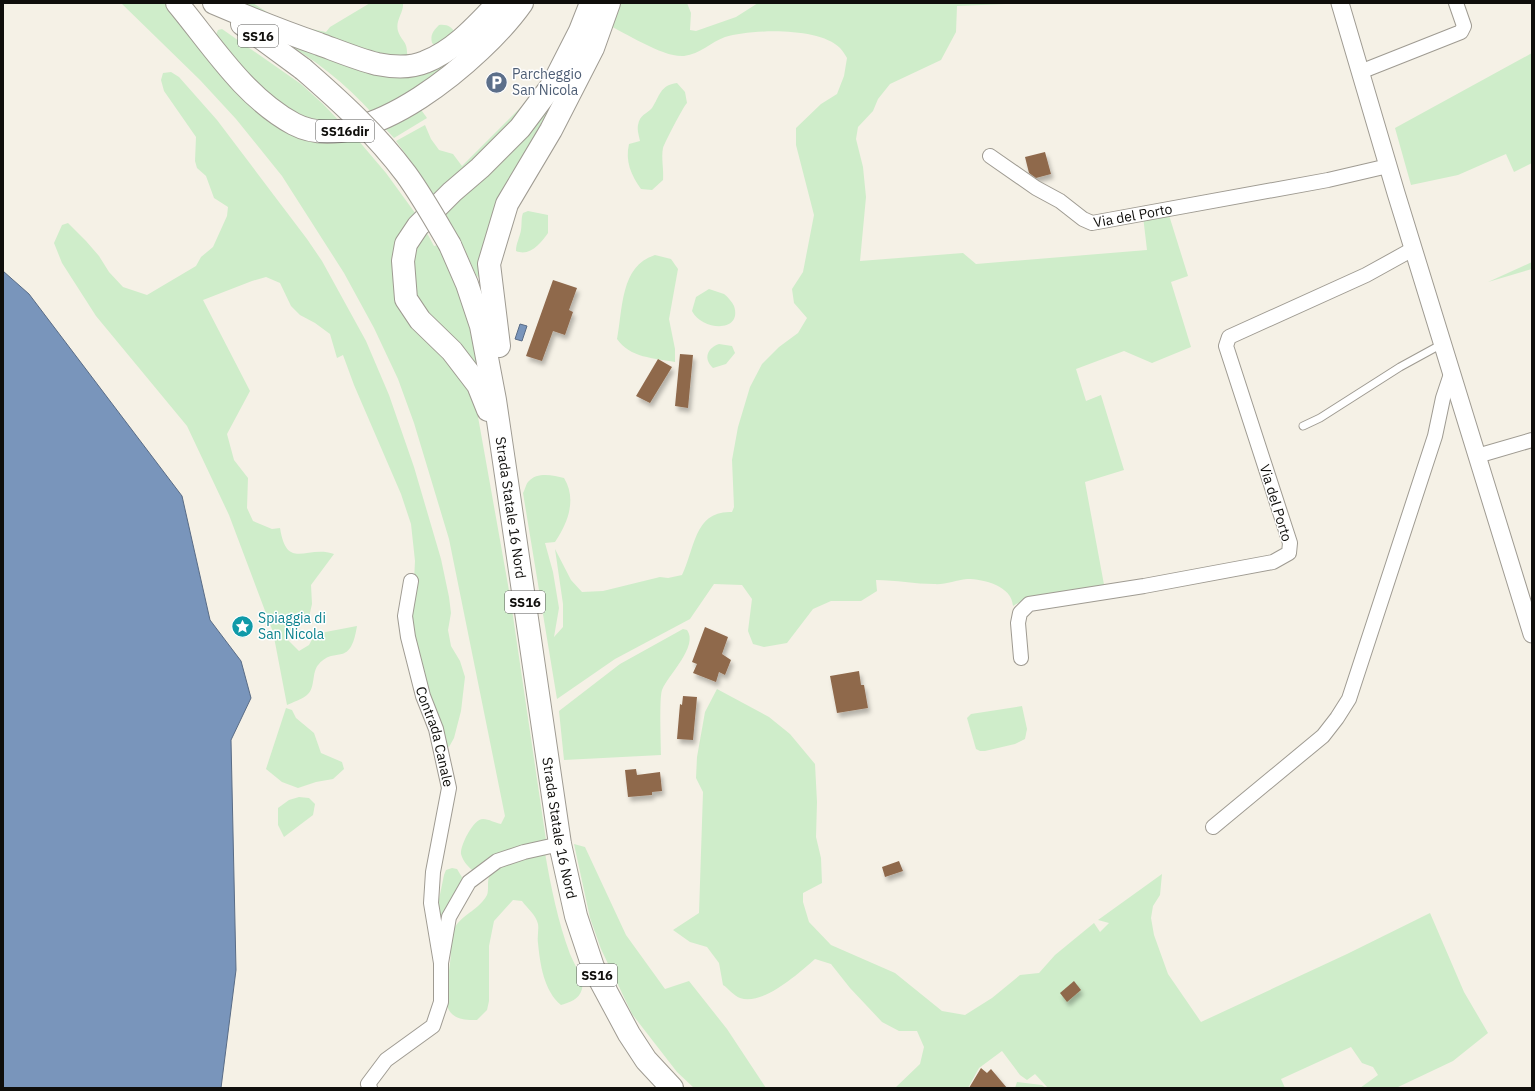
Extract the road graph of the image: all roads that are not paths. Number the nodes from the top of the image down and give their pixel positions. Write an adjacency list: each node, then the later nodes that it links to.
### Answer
1 (177, 3): 4 (main road, SS16dir)
2 (214, 3): 3 (main road); 17 (main road, Strada Statale 16 Nord / SS16, bridge)
3 (498, 3)
4 (522, 3)
5 (591, 3): 17 (main road)
6 (609, 3): 19 (main road)
7 (1340, 3): 9 (street)
8 (1456, 3): 9 (street)
9 (1360, 72): 11 (street)
10 (990, 156): 11 (street, Via del Porto)
11 (1388, 166): 12 (street)
12 (1413, 250): 13 (street); 22 (street, Via del Porto)
13 (1442, 344): 14 (street); 15 (lane)
14 (1452, 374): 18 (street); 23 (street)
15 (1303, 426)
16 (1532, 440): 18 (street)
17 (502, 446): 19 (main road, Strada Statale 16 Nord / SS16)
18 (1477, 456): 21 (street)
19 (510, 500): 24 (main road, Strada Statale 16 Nord / SS16)
20 (411, 582): 25 (street, Contrada Canale)
21 (1532, 634)
22 (1021, 658)
23 (1213, 827)
24 (560, 844): 25 (street, Contrada Canale); 27 (main road, Strada Statale 16 Nord / SS16)
25 (441, 963): 26 (street, Contrada Canale)
26 (370, 1088)
27 (672, 1088)

